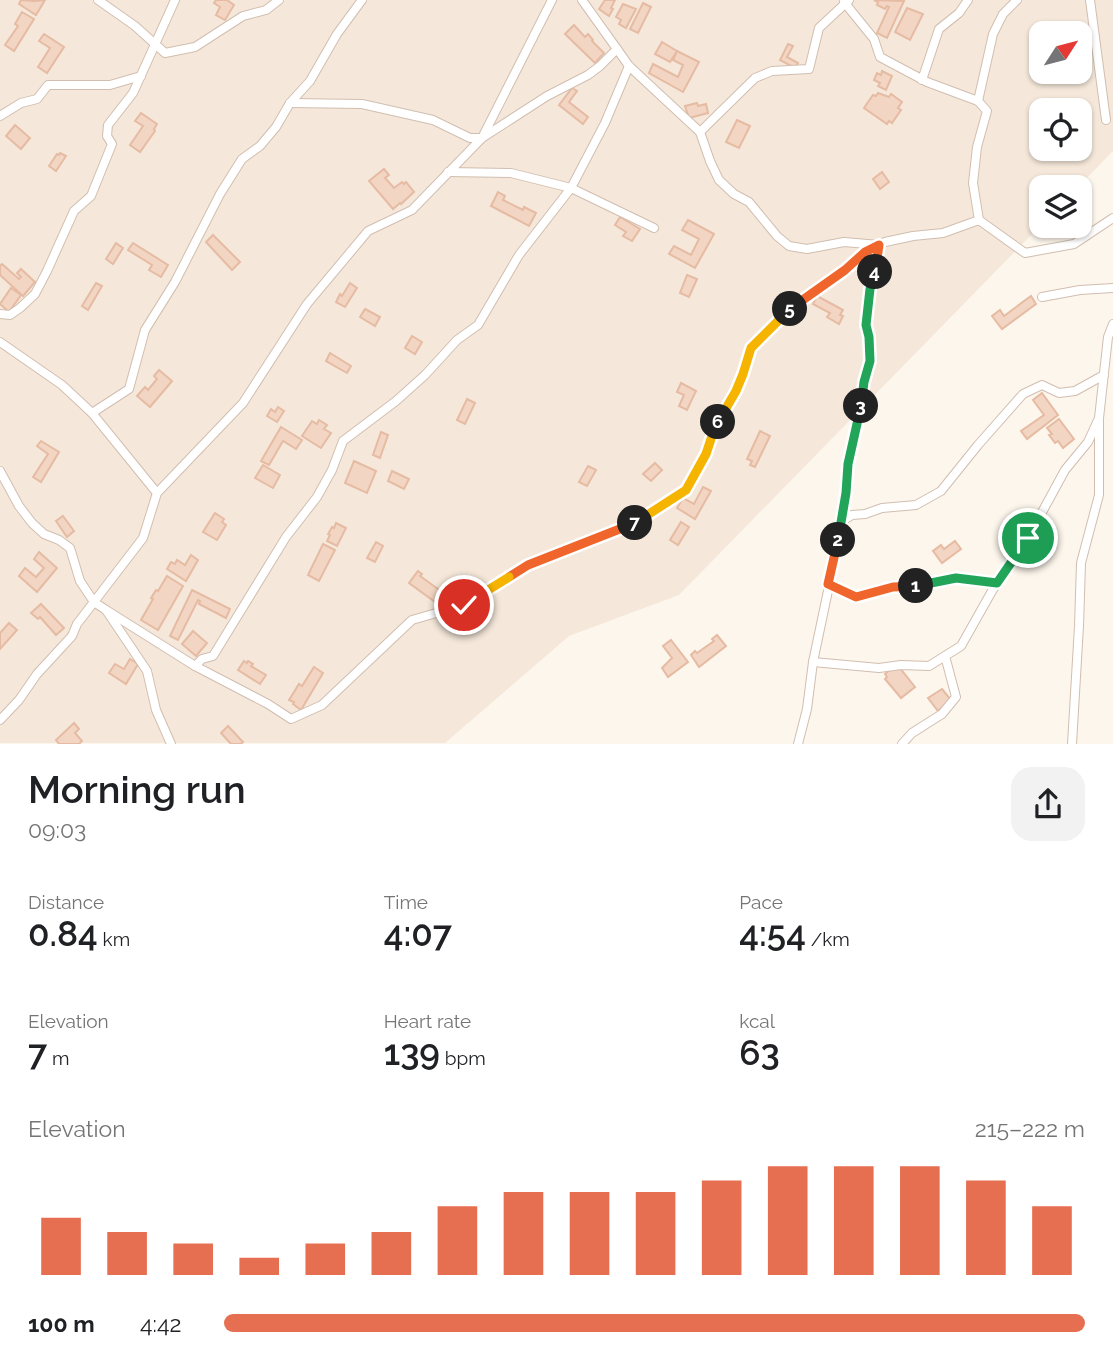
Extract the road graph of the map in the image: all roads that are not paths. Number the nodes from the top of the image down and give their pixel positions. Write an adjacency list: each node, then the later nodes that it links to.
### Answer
1 (98, 0): 11 (street)
2 (175, 0): 11 (street)
3 (279, 0): 11 (street)
4 (362, 0): 17 (street)
5 (552, 0): 21 (street)
6 (582, 0): 12 (street)
7 (968, 0): 15 (street)
8 (1017, 0): 16 (street)
9 (1090, 0): 19 (street)
10 (845, 1): 15 (street); 20 (street)
11 (154, 44): 14 (street)
12 (618, 49): 13 (street); 21 (street)
13 (629, 66): 20 (street); 23 (street)
14 (141, 76): 18 (street); 30 (street)
15 (922, 80): 16 (street)
16 (978, 101): 25 (street)
17 (290, 103): 21 (street); 34 (street)
18 (0, 116)
19 (1109, 123)
20 (700, 132): 27 (street)
21 (482, 138): 22 (street)
22 (448, 173): 23 (street); 37 (street)
23 (571, 188): 26 (street); 45 (street)
24 (1113, 218): 25 (street)
25 (979, 220): 27 (street)
26 (654, 228)
27 (879, 245): 38 (street); 45 (street)
28 (1113, 288): 29 (street)
29 (1042, 297)
30 (0, 314)
31 (1113, 324): 33 (street)
32 (0, 342): 34 (street)
33 (1104, 374): 35 (street); 38 (street)
34 (92, 413): 37 (street)
35 (1099, 418): 39 (street); 50 (street)
36 (0, 471): 41 (street)
37 (157, 493): 41 (street)
38 (842, 522): 40 (street)
39 (997, 583): 40 (street); 43 (street)
40 (828, 584): 44 (street)
41 (94, 602): 42 (street); 46 (street)
42 (106, 610): 45 (street); 47 (street)
43 (945, 656): 44 (street); 49 (street)
44 (813, 662): 48 (street)
45 (195, 666)
46 (0, 720)
47 (171, 744)
48 (798, 744)
49 (902, 744)
50 (1072, 744)

